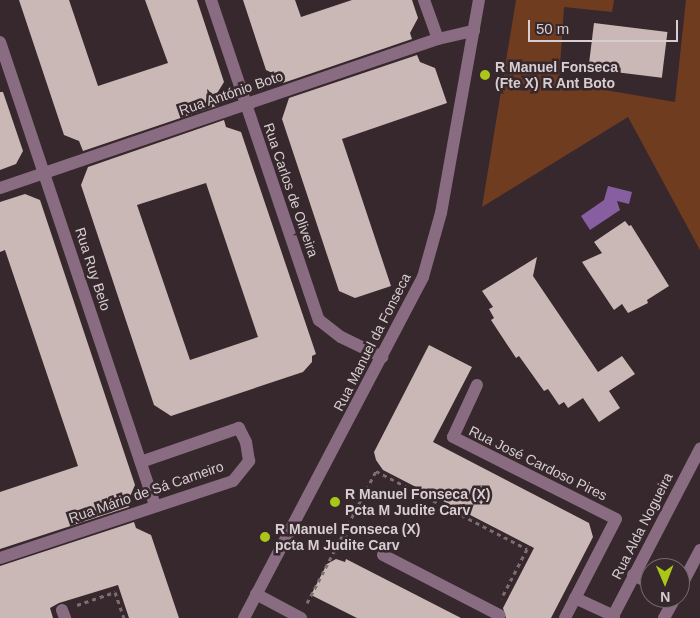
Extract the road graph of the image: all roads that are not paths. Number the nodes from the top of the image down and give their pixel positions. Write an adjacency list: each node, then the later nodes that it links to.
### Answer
1 (211, 0): 7 (street, Rua Carlos de Oliveira)
2 (424, 0): 5 (street)
3 (479, 0): 4 (street, Rua Manuel da Fonseca)
4 (474, 31): 5 (street, Rua António Boto); 10 (street, Rua Manuel da Fonseca)
5 (438, 39): 7 (street, Rua António Boto)
6 (0, 42): 8 (street, Rua Ruy Belo)
7 (246, 104): 8 (street, Rua António Boto); 10 (street, Rua Carlos de Oliveira)
8 (46, 174): 9 (street, Rua António Boto); 13 (street, Rua Ruy Belo)
9 (0, 188)
10 (382, 357): 21 (street, Rua Manuel da Fonseca)
11 (477, 385): 22 (street, Rua José Cardoso Pires)
12 (700, 450): 19 (street, Rua Alda Nogueira)
13 (141, 462): 14 (street, Rua Ruy Belo); 14 (street, Rua Mário de Sá Carneiro)
14 (155, 504): 17 (street, Rua Mário de Sá Carneiro)
15 (700, 550): 18 (street)
16 (383, 555): 23 (street)
17 (0, 558)
18 (690, 569)
19 (634, 575): 20 (street); 24 (street, Rua Alda Nogueira)
20 (640, 578)
21 (256, 594): 25 (street, Rua Manuel da Fonseca); 26 (street)
22 (576, 598): 24 (street); 27 (street, Rua José Cardoso Pires)
23 (497, 614)
24 (613, 617)
25 (244, 618)
26 (300, 618)
27 (565, 618)

